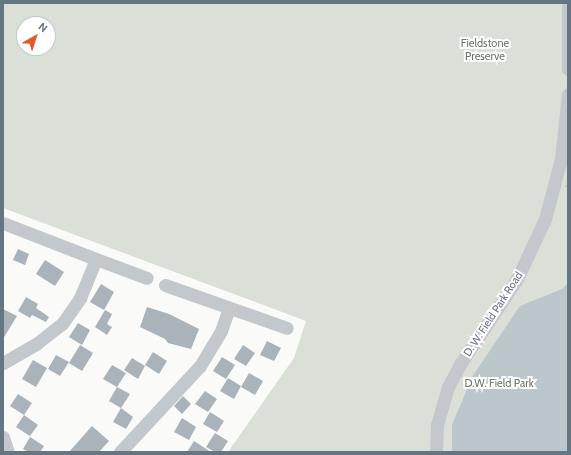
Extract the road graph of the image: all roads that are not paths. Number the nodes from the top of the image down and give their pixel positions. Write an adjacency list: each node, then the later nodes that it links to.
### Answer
1 (568, 3): 2 (street)
2 (568, 69)
3 (568, 94): 14 (street, D. W. Field Park Road)
4 (3, 224): 5 (street)
5 (96, 259): 6 (street); 10 (street)
6 (148, 278)
7 (165, 285): 8 (street)
8 (229, 308): 9 (street); 13 (street)
9 (287, 328)
10 (3, 363)
11 (3, 437): 12 (street)
12 (8, 452)
13 (120, 452)
14 (436, 452)

